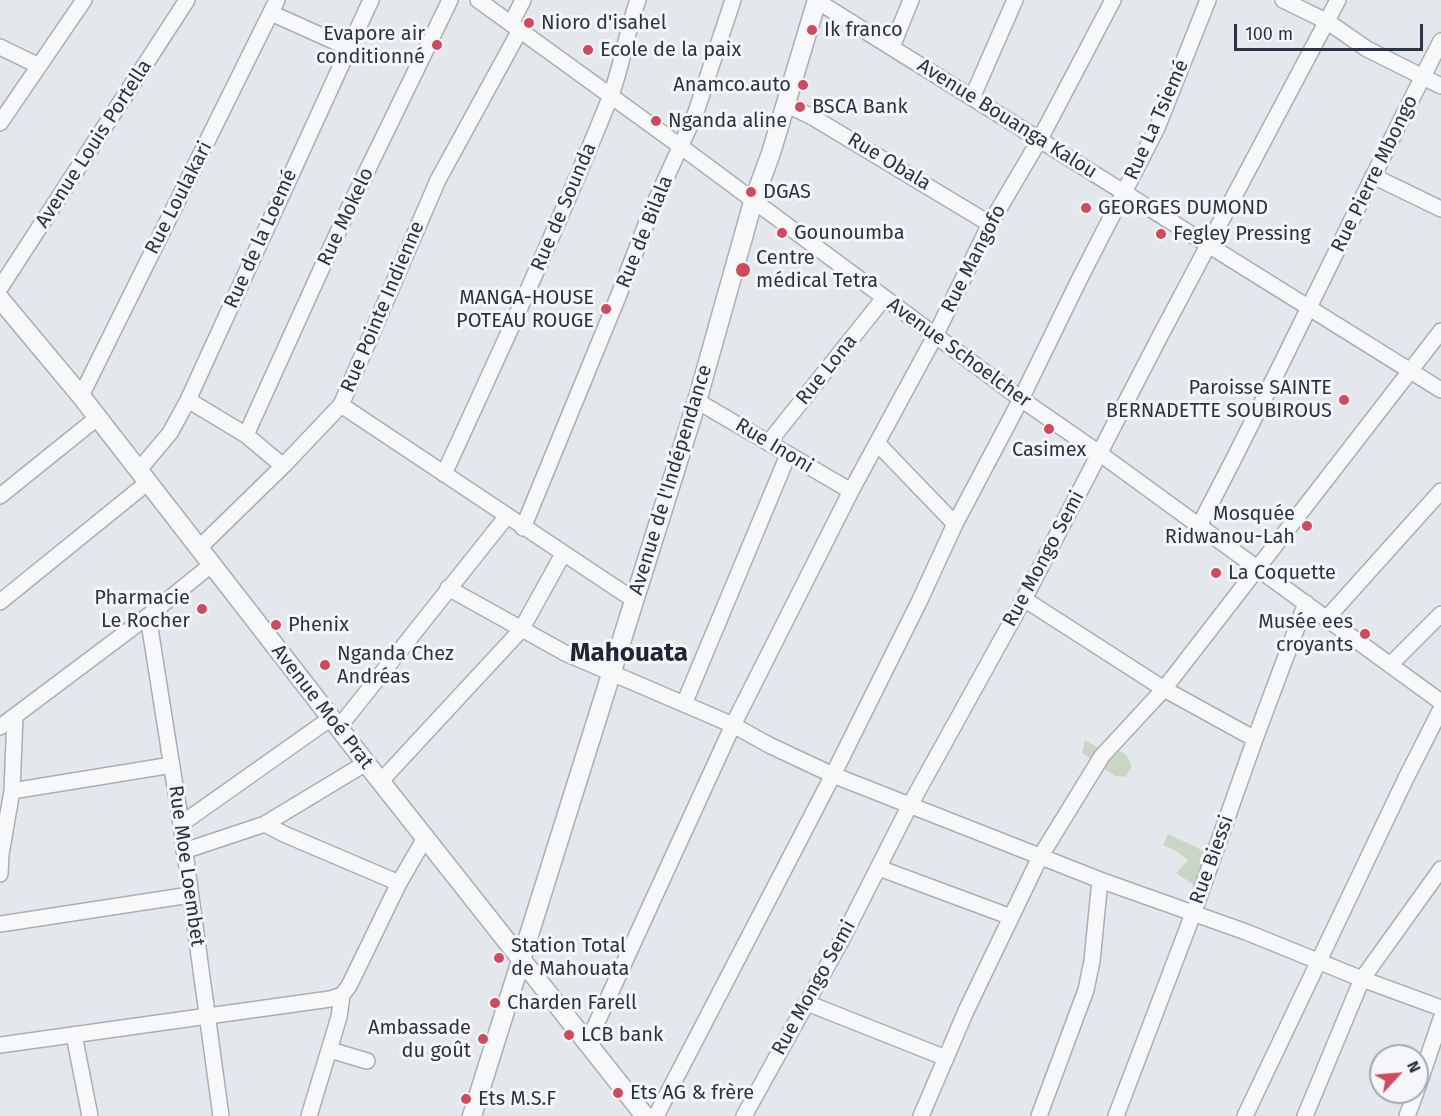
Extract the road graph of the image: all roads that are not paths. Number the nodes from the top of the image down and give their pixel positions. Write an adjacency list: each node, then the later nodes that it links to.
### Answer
1 (84, 0): 23 (street)
2 (188, 0): 38 (street, Avenue Louis Portella)
3 (371, 0): 22 (street, Rue de la Loemé)
4 (450, 0): 52 (street, Rue Mokelo)
5 (478, 0): 18 (street, Avenue Schoelcher)
6 (523, 0): 18 (street, Rue Pointe Indienne)
7 (638, 0): 26 (street, Rue de Sounda)
8 (733, 0): 31 (street, Rue de Bilala)
9 (817, 0): 21 (street, Avenue Bouanga Kalou); 28 (street, Avenue de l'Indépendance)
10 (911, 0): 21 (street)
11 (1015, 0): 27 (street)
12 (1113, 0): 30 (street, Rue Mangofo)
13 (1208, 0): 33 (street, Rue La Tsiemé)
14 (1283, 0): 17 (street)
15 (1338, 0): 17 (street, Rue Mongo Semi)
16 (274, 7): 22 (street); 46 (street, Rue Loulakari)
17 (1328, 22): 24 (street); 37 (street, Rue Mongo Semi)
18 (516, 27): 26 (street, Avenue Schoelcher); 50 (street, Rue Pointe Indienne)
19 (1441, 41): 24 (street, Rue Pierre Mbongo)
20 (0, 47): 23 (street)
21 (892, 47): 27 (street, Avenue Bouanga Kalou)
22 (349, 48): 48 (street, Rue de la Loemé)
23 (39, 66): 29 (street)
24 (1422, 78): 25 (street); 32 (street, Rue Pierre Mbongo)
25 (1441, 86)
26 (610, 97): 31 (street, Avenue Schoelcher); 58 (street, Rue de Sounda)
27 (972, 98): 30 (street, Avenue Bouanga Kalou)
28 (786, 104): 34 (street, Avenue de l'Indépendance); 36 (street, Rue Obala)
29 (0, 123)
30 (1040, 139): 33 (street, Avenue Bouanga Kalou); 36 (street, Rue Mangofo)
31 (680, 146): 34 (street, Avenue Schoelcher); 66 (street, Rue de Bilala)
32 (1373, 176): 35 (street); 41 (street, Rue Pierre Mbongo)
33 (1124, 192): 37 (street, Avenue Bouanga Kalou); 47 (street, Rue La Tsiemé)
34 (753, 202): 39 (street, Avenue Schoelcher); 49 (street, Avenue de l'Indépendance)
35 (1441, 209)
36 (990, 224): 43 (street, Rue Mangofo)
37 (1209, 245): 41 (street, Avenue Bouanga Kalou); 55 (street, Rue Mongo Semi)
38 (0, 288)
39 (884, 298): 43 (street, Avenue Schoelcher); 53 (street, Rue Lona)
40 (0, 299): 46 (street, Avenue Moé Prat)
41 (1309, 308): 44 (street, Avenue Bouanga Kalou); 65 (street, Rue Pierre Mbongo)
42 (1441, 331): 44 (street)
43 (935, 336): 47 (street, Avenue Schoelcher); 54 (street, Rue Mangofo)
44 (1410, 371): 45 (street, Avenue Bouanga Kalou); 70 (street)
45 (1441, 390)
46 (81, 396): 51 (street, Avenue Moé Prat)
47 (1022, 399): 55 (street, Avenue Schoelcher); 64 (street, Rue La Tsiemé)
48 (189, 400): 52 (street); 59 (street, Rue de la Loemé)
49 (697, 401): 53 (street, Rue Inoni); 73 (street, Avenue de l'Indépendance)
50 (341, 405): 57 (street, Rue Pointe Indienne); 58 (street)
51 (97, 418): 59 (street, Avenue Moé Prat); 62 (street)
52 (246, 435): 57 (street)
53 (769, 442): 56 (street, Rue Inoni)
54 (877, 443): 60 (street, Rue Mangofo); 64 (street)
55 (1099, 453): 65 (street, Avenue Schoelcher); 72 (street, Rue Mongo Semi)
56 (788, 455): 60 (street, Rue Inoni); 84 (street)
57 (283, 466): 67 (street, Rue Pointe Indienne)
58 (444, 474): 63 (street)
59 (143, 477): 67 (street, Avenue Moé Prat); 74 (street, Rue de la Loemé)
60 (851, 491): 88 (street, Rue Mangofo)
61 (1441, 491): 78 (street)
62 (0, 496)
63 (507, 516): 66 (street); 71 (street)
64 (955, 524): 92 (street, Rue La Tsiemé)
65 (1199, 526): 70 (street, Avenue Schoelcher)
66 (524, 528): 68 (street)
67 (198, 549): 69 (street, Avenue Moé Prat)
68 (563, 554): 73 (street); 79 (street)
69 (211, 565): 77 (street); 87 (street, Avenue Moé Prat)
70 (1258, 569): 75 (street, Avenue Schoelcher); 82 (street)
71 (448, 588): 79 (street); 87 (street)
72 (1024, 599): 82 (street); 95 (street, Rue Mongo Semi)
73 (634, 600): 81 (street, Avenue de l'Indépendance)
74 (0, 602)
75 (1306, 603): 78 (street, Avenue Schoelcher); 89 (street, Rue Biessi)
76 (1441, 614): 80 (street)
77 (148, 616): 86 (street); 91 (street, Rue Moe Loembet)
78 (1327, 618): 80 (street, Avenue Schoelcher)
79 (521, 630): 81 (street); 93 (street)
80 (1390, 665): 83 (street, Avenue Schoelcher)
81 (611, 673): 84 (street); 110 (street, Avenue de l'Indépendance)
82 (1164, 689): 89 (street); 100 (street)
83 (1441, 702)
84 (684, 704): 88 (street)
85 (1441, 709): 111 (street)
86 (4, 722): 94 (street)
87 (335, 723): 90 (street, Avenue Moé Prat); 96 (street)
88 (733, 726): 92 (street); 118 (street, Rue Mangofo)
89 (1255, 739): 107 (street, Rue Biessi)
90 (366, 763): 93 (street, Avenue Moé Prat); 97 (street)
91 (172, 765): 94 (street); 96 (street, Rue Moe Loembet)
92 (833, 775): 95 (street); 124 (street, Rue La Tsiemé)
93 (381, 781): 98 (street, Avenue Moé Prat)
94 (12, 791): 103 (street)
95 (910, 805): 100 (street); 101 (street, Rue Mongo Semi)
96 (181, 824): 99 (street, Rue Moe Loembet)
97 (265, 824): 99 (street); 105 (street)
98 (425, 838): 105 (street); 110 (street, Avenue Moé Prat)
99 (184, 850): 106 (street, Rue Moe Loembet)
100 (1040, 857): 104 (street); 108 (street)
101 (879, 868): 108 (street); 114 (street, Rue Mongo Semi)
102 (1441, 869): 112 (street)
103 (0, 874)
104 (1100, 880): 107 (street); 131 (street)
105 (399, 883): 113 (street)
106 (190, 896): 109 (street); 116 (street, Rue Moe Loembet)
107 (1193, 915): 111 (street); 132 (street, Rue Biessi)
108 (1011, 918): 122 (street)
109 (0, 924)
110 (522, 960): 118 (street, Avenue Moé Prat); 128 (street)
111 (1320, 961): 112 (street); 133 (street)
112 (1362, 979): 115 (street); 134 (street)
113 (342, 995): 116 (street); 121 (street)
114 (807, 1003): 122 (street); 129 (street, Rue Mongo Semi)
115 (1440, 1006): 119 (street)
116 (207, 1016): 117 (street); 126 (street, Rue Moe Loembet)
117 (74, 1035): 120 (street); 125 (street)
118 (587, 1044): 124 (street, Avenue Moé Prat)
119 (1429, 1044)
120 (0, 1045)
121 (330, 1050): 123 (street); 127 (street)
122 (946, 1058): 130 (street)
123 (367, 1061)
124 (645, 1115)
125 (90, 1116)
126 (221, 1116)
127 (309, 1116)
128 (472, 1116)
129 (744, 1116)
130 (921, 1116)
131 (1040, 1116)
132 (1116, 1116)
133 (1245, 1116)
134 (1305, 1116)

